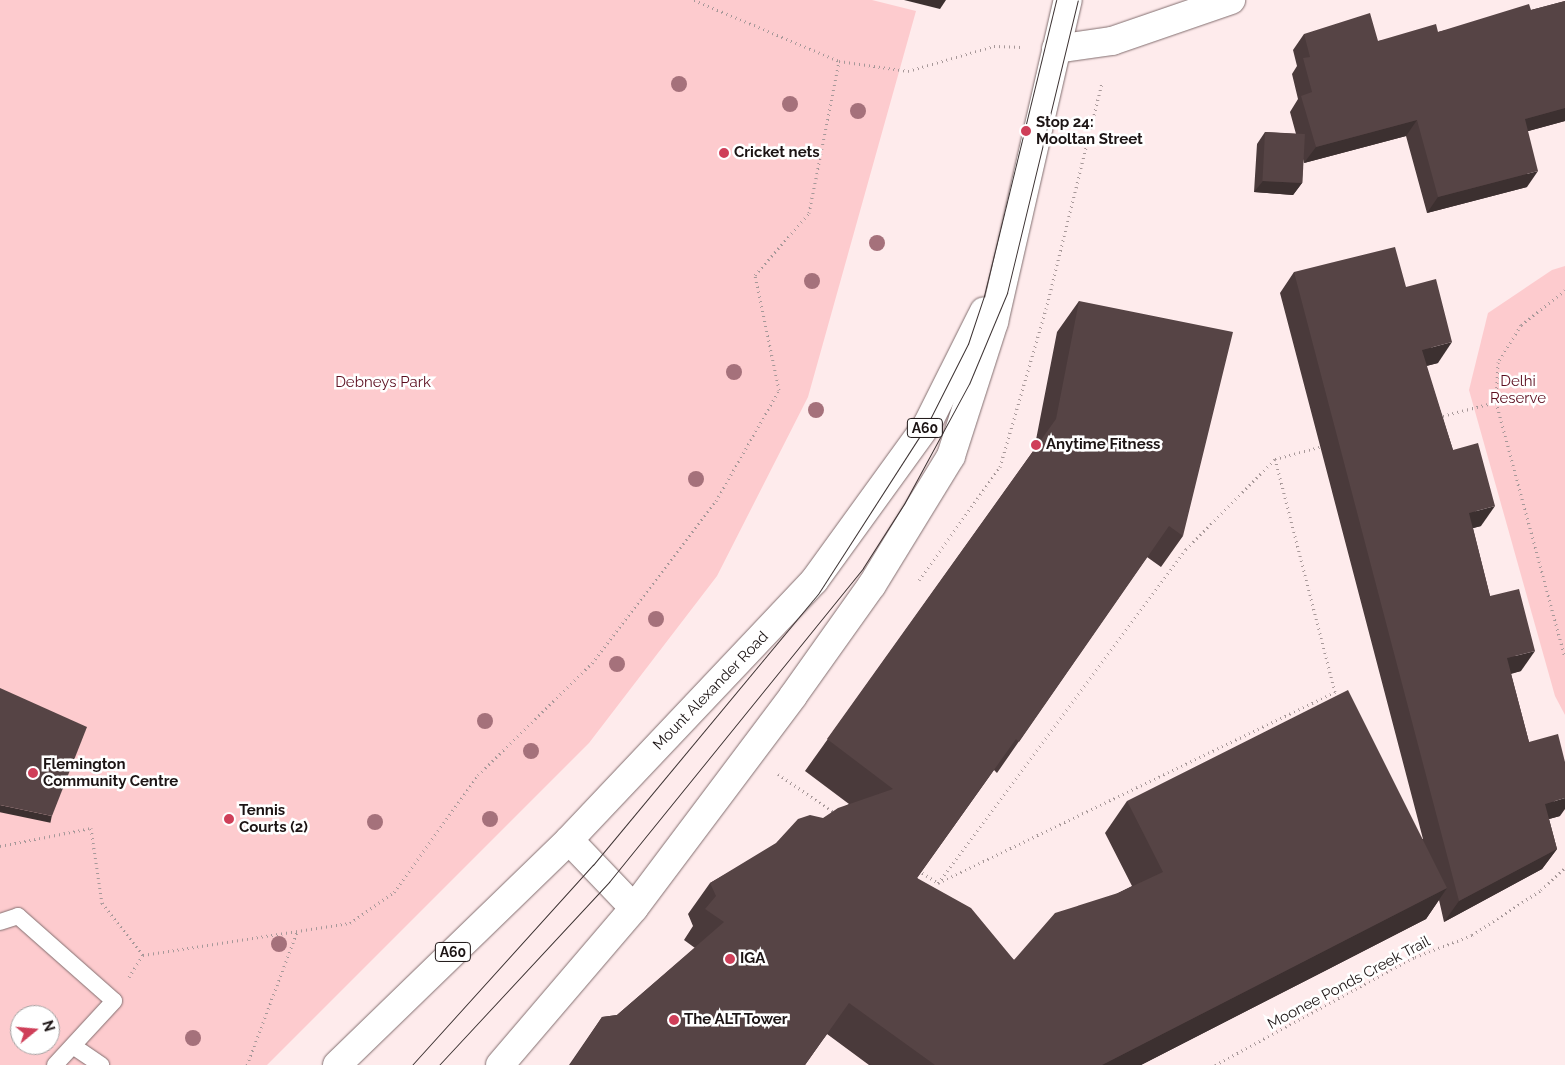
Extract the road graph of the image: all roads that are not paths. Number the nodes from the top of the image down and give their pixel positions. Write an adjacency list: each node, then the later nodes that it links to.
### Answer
1 (1068, 0): 3 (main road, Mount Alexander Road / A60)
2 (1231, 0): 3 (main road)
3 (1056, 50): 4 (main road, Mount Alexander Road / A60)
4 (1007, 257): 5 (main road, Mount Alexander Road / A60); 6 (main road, Mount Alexander Road / A60)
5 (569, 840): 6 (main road); 11 (main road, Mount Alexander Road / A60)
6 (634, 908): 12 (main road, Mount Alexander Road / A60)
7 (0, 922): 8 (lane)
8 (73, 1046): 9 (lane); 10 (lane)
9 (62, 1063)
10 (101, 1065)
11 (337, 1065)
12 (500, 1065)

